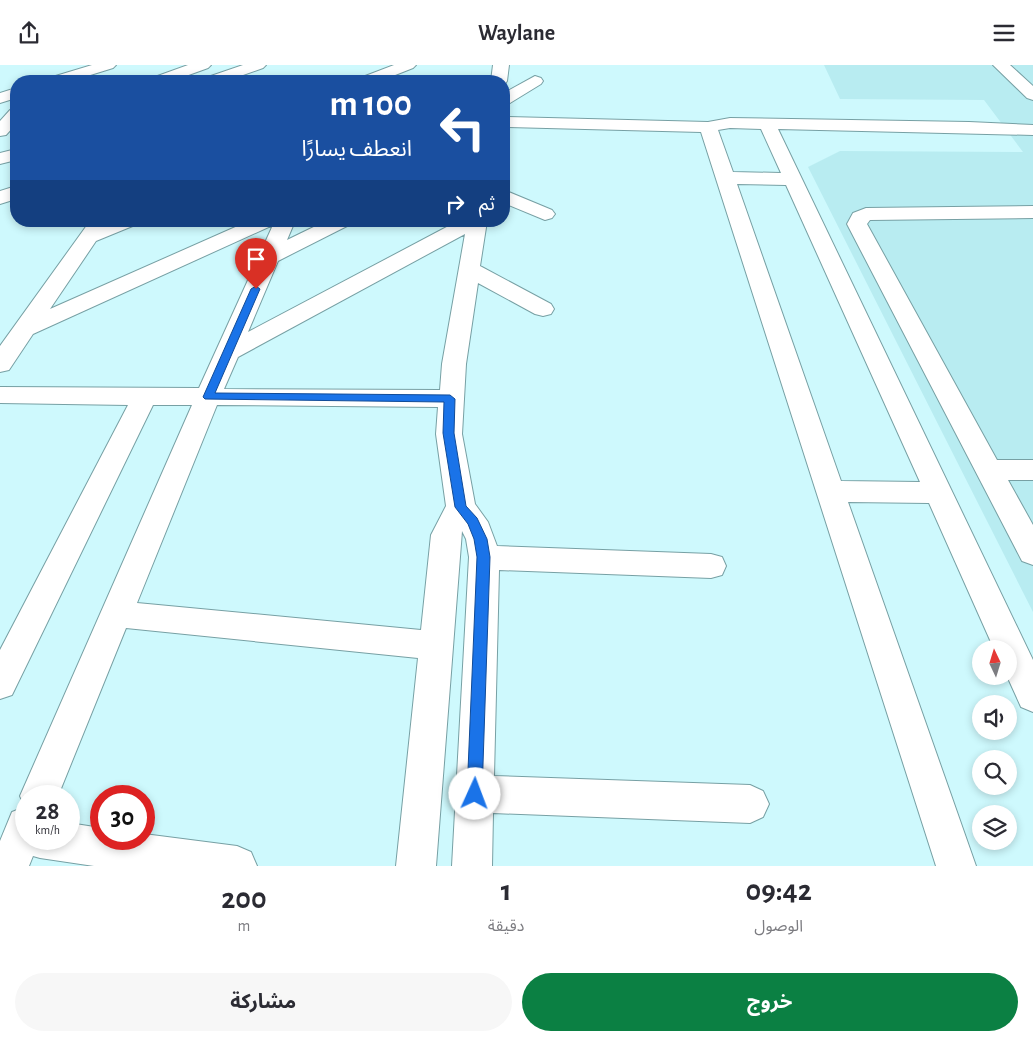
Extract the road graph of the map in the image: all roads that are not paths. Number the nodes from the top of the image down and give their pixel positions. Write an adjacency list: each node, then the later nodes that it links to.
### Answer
1 (65, 65): 7 (street)
2 (108, 65): 8 (street)
3 (202, 65): 9 (street)
4 (258, 65): 10 (street)
5 (1001, 65): 13 (street)
6 (401, 66): 11 (street)
7 (54, 75)
8 (75, 75)
9 (174, 75)
10 (229, 75)
11 (380, 75)
12 (535, 81): 14 (street)
13 (1033, 95)
14 (510, 96)
15 (10, 120): 20 (street)
16 (510, 122): 17 (street)
17 (708, 127): 18 (street); 23 (street)
18 (770, 130): 21 (street); 24 (street)
19 (1033, 130): 21 (street)
20 (0, 131)
21 (974, 133): 22 (street)
22 (1033, 137)
23 (726, 179): 24 (street); 46 (street)
24 (792, 179): 47 (street)
25 (510, 199): 27 (street)
26 (1033, 212): 45 (street)
27 (545, 214)
28 (253, 227): 37 (street)
29 (282, 227): 34 (street)
30 (330, 227): 34 (street)
31 (464, 227): 38 (street)
32 (474, 227): 35 (street)
33 (95, 229): 37 (street)
34 (269, 257): 38 (street)
35 (469, 269): 36 (street); 43 (street)
36 (543, 309)
37 (25, 329): 39 (street)
38 (228, 352): 42 (street)
39 (0, 364)
40 (0, 395): 41 (street)
41 (145, 396): 42 (street); 53 (street)
42 (208, 397): 43 (street); 52 (street)
43 (450, 399): 48 (street)
44 (1033, 469): 45 (street)
45 (989, 470): 49 (street)
46 (831, 491): 47 (street); 64 (street)
47 (940, 493): 56 (street)
48 (461, 507): 50 (street); 54 (street)
49 (1033, 553)
50 (484, 557): 51 (street); 58 (street)
51 (711, 566)
52 (116, 614): 54 (street); 57 (street)
53 (12, 634): 55 (street)
54 (436, 646): 62 (street)
55 (0, 683)
56 (1033, 696)
57 (44, 785)
58 (475, 794): 59 (street); 63 (street)
59 (750, 804)
60 (80, 848): 61 (street)
61 (236, 866)
62 (416, 866)
63 (472, 866)
64 (956, 866)

